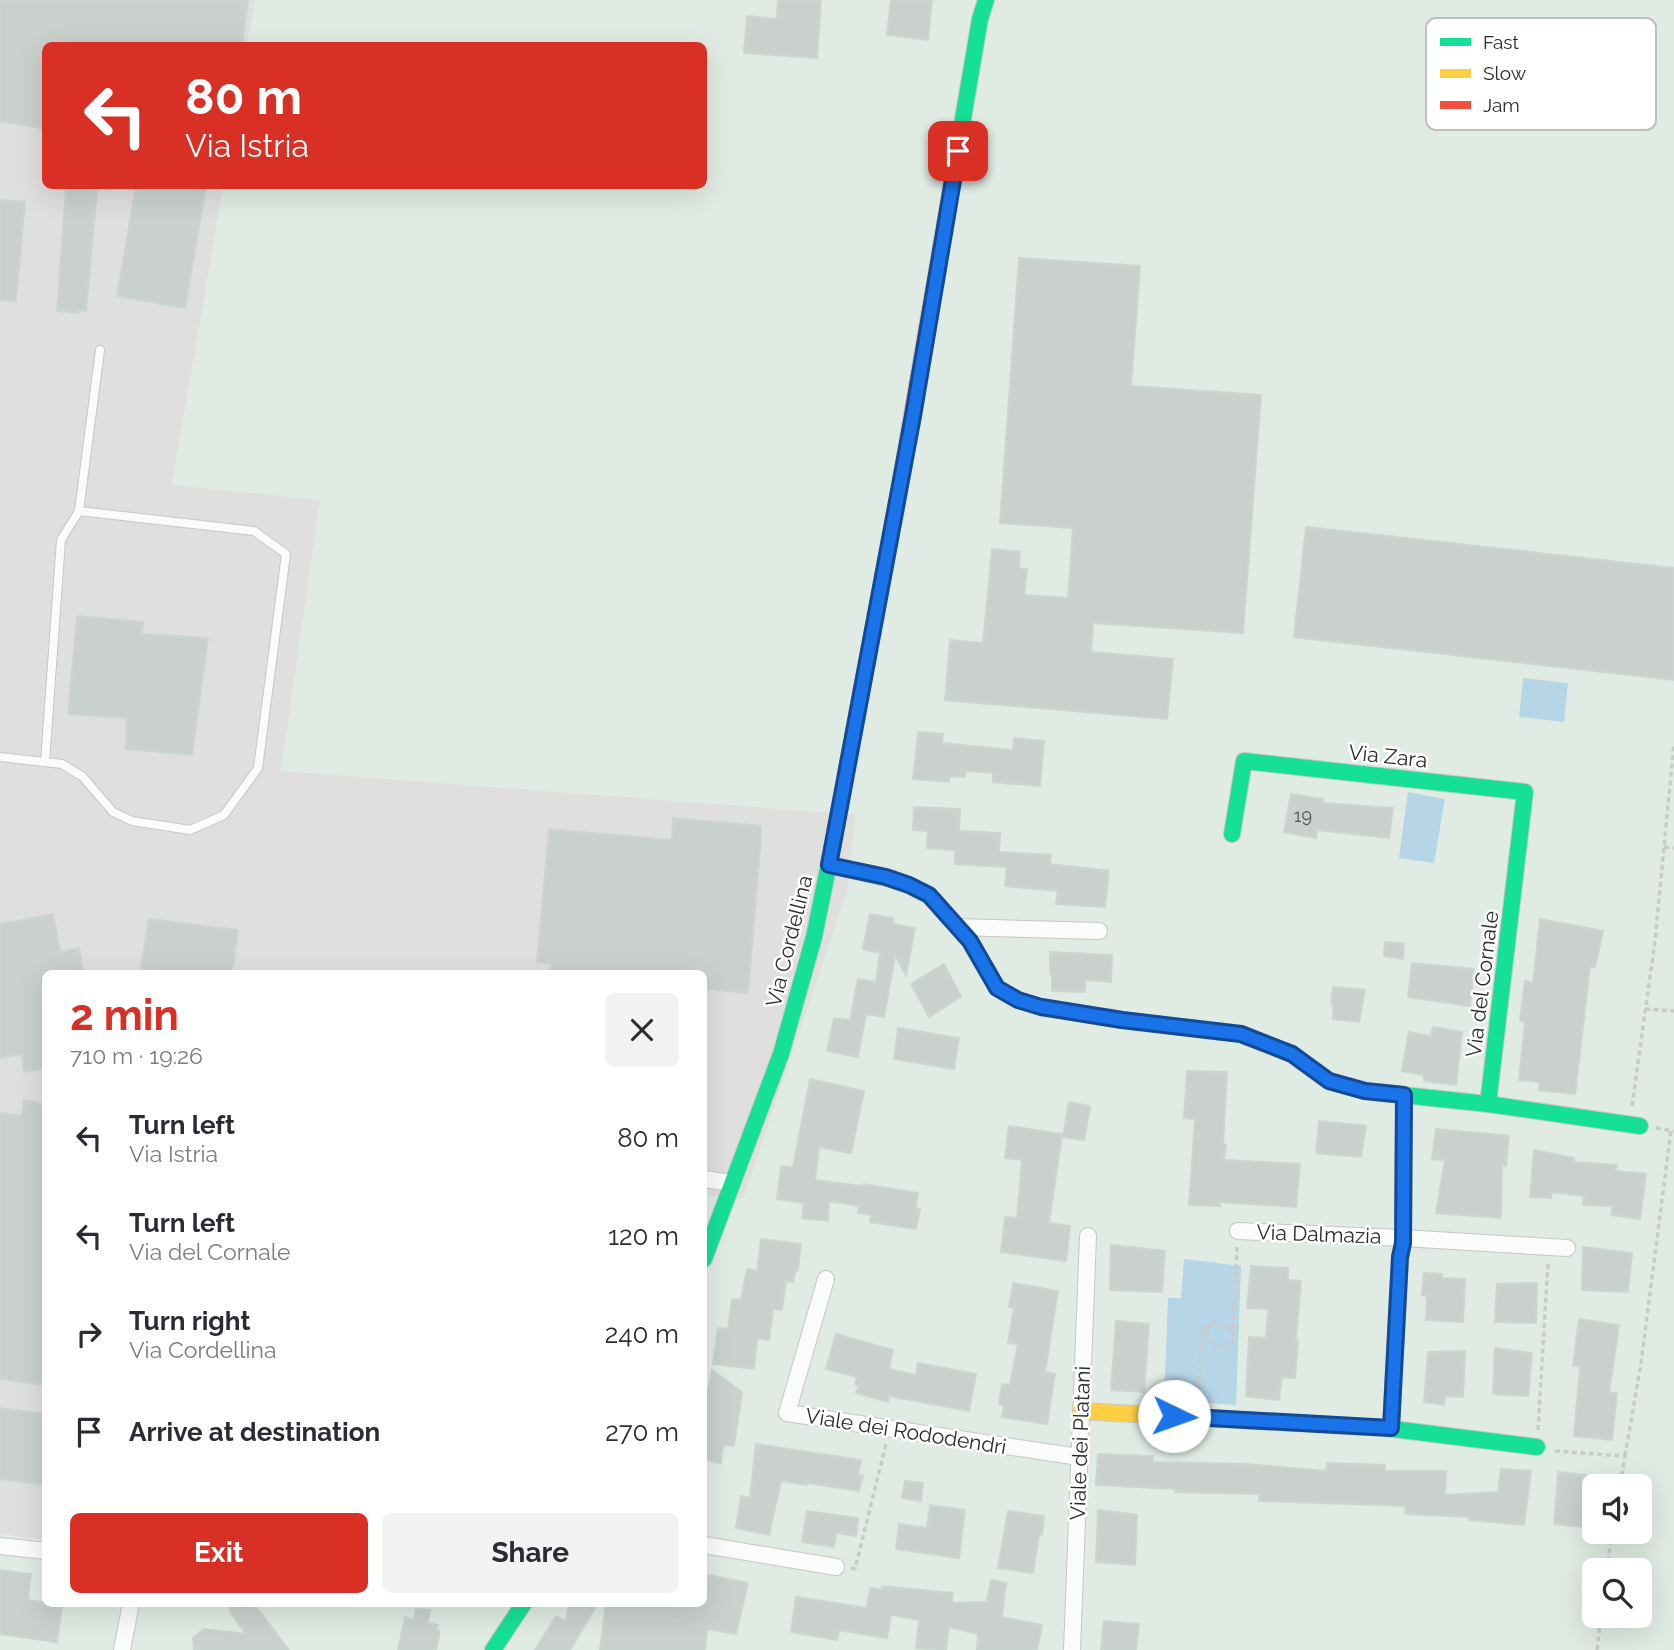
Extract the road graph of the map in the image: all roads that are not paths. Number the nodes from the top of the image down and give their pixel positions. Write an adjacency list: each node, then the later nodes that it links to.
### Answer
1 (986, 0): 7 (street, Via Cordellina)
2 (100, 350): 3 (lane)
3 (79, 511): 5 (lane); 5 (lane)
4 (0, 757): 5 (lane)
5 (45, 762)
6 (1232, 834): 8 (street, Via Zara)
7 (829, 865): 9 (street); 15 (street, Via Cordellina)
8 (1517, 868): 12 (street, Via del Cornale)
9 (958, 927): 10 (street); 11 (street)
10 (1099, 931)
11 (1404, 1095): 12 (street); 18 (street)
12 (1488, 1104): 13 (street)
13 (1635, 1125)
14 (707, 1180): 15 (street)
15 (732, 1183): 20 (street, Via Cordellina)
16 (1238, 1231): 18 (street, Via Dalmazia)
17 (1088, 1236): 22 (street, Viale dei Platani)
18 (1403, 1238): 19 (street, Via Dalmazia); 23 (street)
19 (1567, 1248)
20 (707, 1251)
21 (827, 1279): 25 (street, Viale dei Rododendri)
22 (1081, 1411): 23 (street); 25 (street, Viale dei Platani)
23 (1391, 1428): 24 (street)
24 (1537, 1447)
25 (1079, 1457): 34 (street, Viale dei Platani)
26 (0, 1546): 28 (street)
27 (707, 1546): 29 (street)
28 (42, 1551)
29 (836, 1567)
30 (130, 1607): 32 (street)
31 (521, 1607): 33 (street)
32 (122, 1650)
33 (493, 1650)
34 (1072, 1650)

